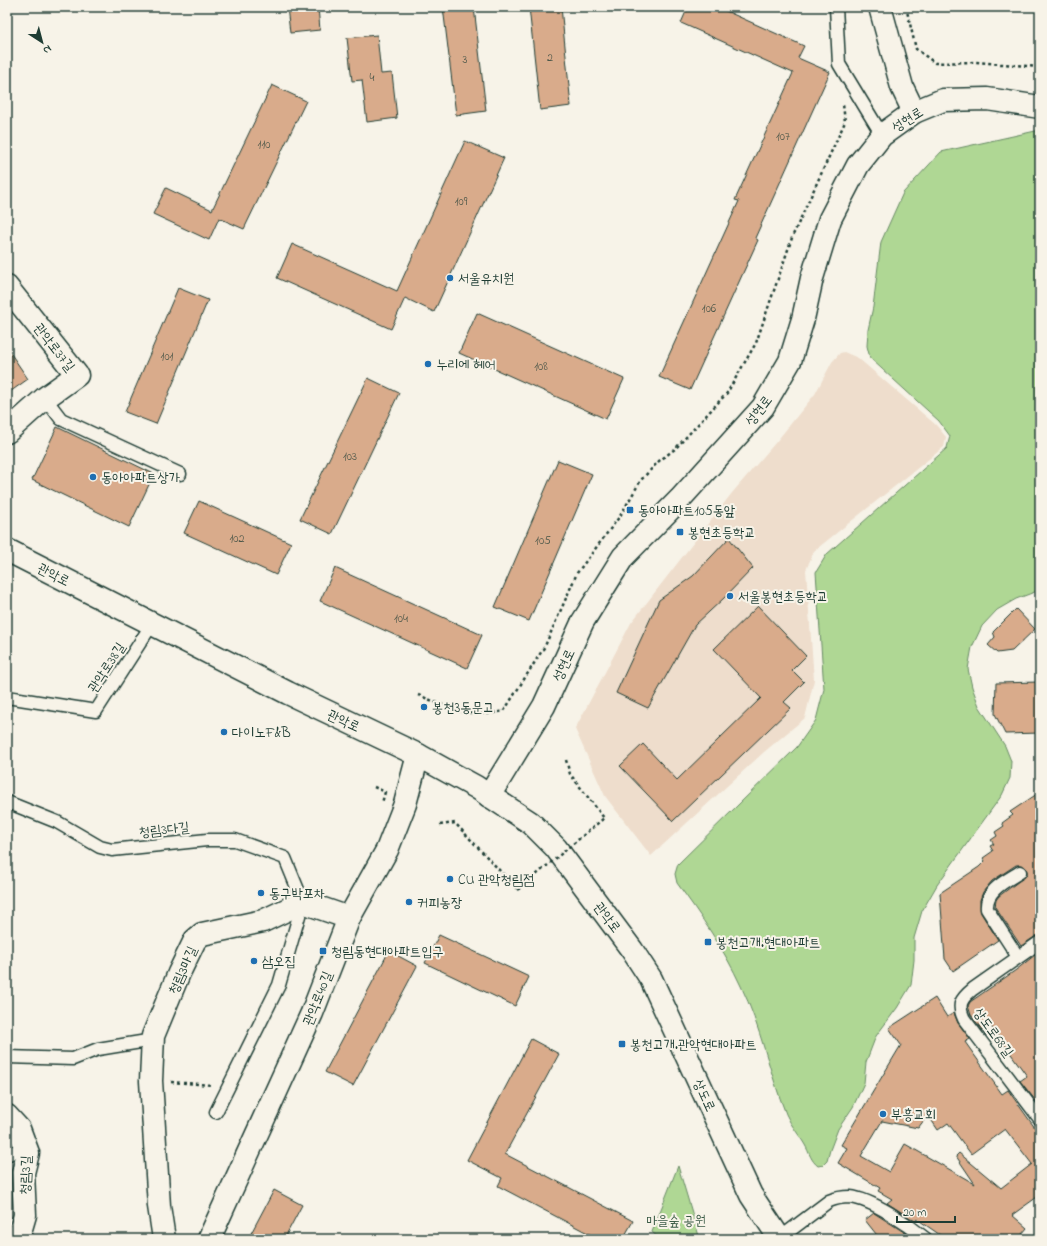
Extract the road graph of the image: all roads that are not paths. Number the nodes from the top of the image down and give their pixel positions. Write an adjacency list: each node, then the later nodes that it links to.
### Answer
1 (836, 7): 5 (lane)
2 (880, 7): 4 (street)
3 (1040, 107): 4 (street, 성현로)
4 (914, 112): 5 (street, 성현로)
5 (882, 135): 14 (street, 성현로)
6 (9, 292): 7 (street, 관악로37길)
7 (45, 398): 8 (street, 관악로37길); 9 (lane)
8 (7, 432)
9 (180, 474)
10 (7, 550): 11 (street, 관악로)
11 (152, 624): 12 (lane, 관악로38길); 13 (street, 관악로)
12 (7, 697)
13 (418, 755): 14 (street, 관악로); 18 (street, 관악로40길)
14 (489, 796): 20 (street, 관악로)
15 (7, 802): 17 (lane, 청림3다길)
16 (1020, 872): 21 (lane)
17 (302, 902): 18 (street); 22 (street, 청림3마길); 24 (lane)
18 (349, 918): 31 (street, 관악로40길)
19 (1040, 942): 21 (lane, 상도로68길)
20 (632, 950): 28 (street, 상도로)
21 (1018, 957): 26 (lane, 상도로68길)
22 (153, 1040): 23 (lane); 30 (street, 청림3마길)
23 (7, 1057)
24 (216, 1112)
25 (7, 1116): 27 (street, 청림3길)
26 (1040, 1119)
27 (16, 1150): 29 (street, 청림3길)
28 (780, 1238): 32 (lane)
29 (18, 1239)
30 (164, 1239)
31 (209, 1239)
32 (926, 1239)

